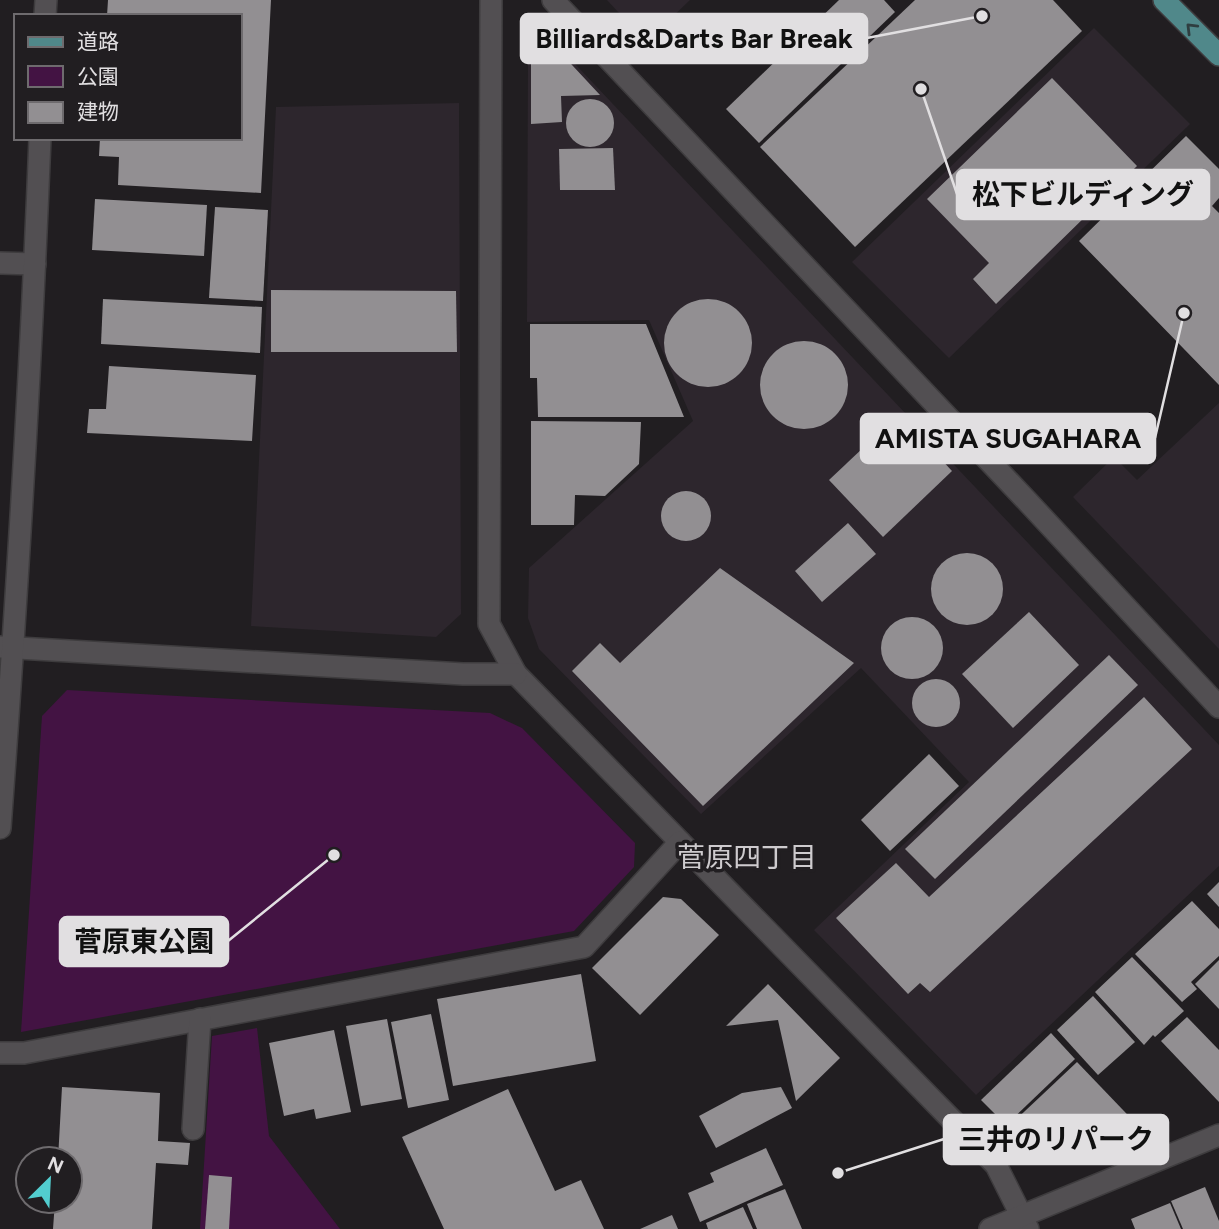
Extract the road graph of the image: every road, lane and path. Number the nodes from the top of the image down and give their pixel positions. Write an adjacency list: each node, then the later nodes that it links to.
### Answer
1 (491, 0): 9 (street)
2 (554, 0): 10 (street)
3 (1164, 0): 4 (main road, one-way to 3)
4 (1219, 55)
5 (40, 140): 7 (street)
6 (0, 263): 7 (street)
7 (35, 264): 8 (street)
8 (7, 647): 9 (street); 11 (street)
9 (516, 674): 12 (street)
10 (1219, 707)
11 (0, 828)
12 (680, 842): 13 (street); 17 (street)
13 (200, 1019): 14 (street); 15 (street)
14 (0, 1053)
15 (193, 1129)
16 (1219, 1135): 17 (street)
17 (1025, 1222): 18 (street)
18 (990, 1229)

